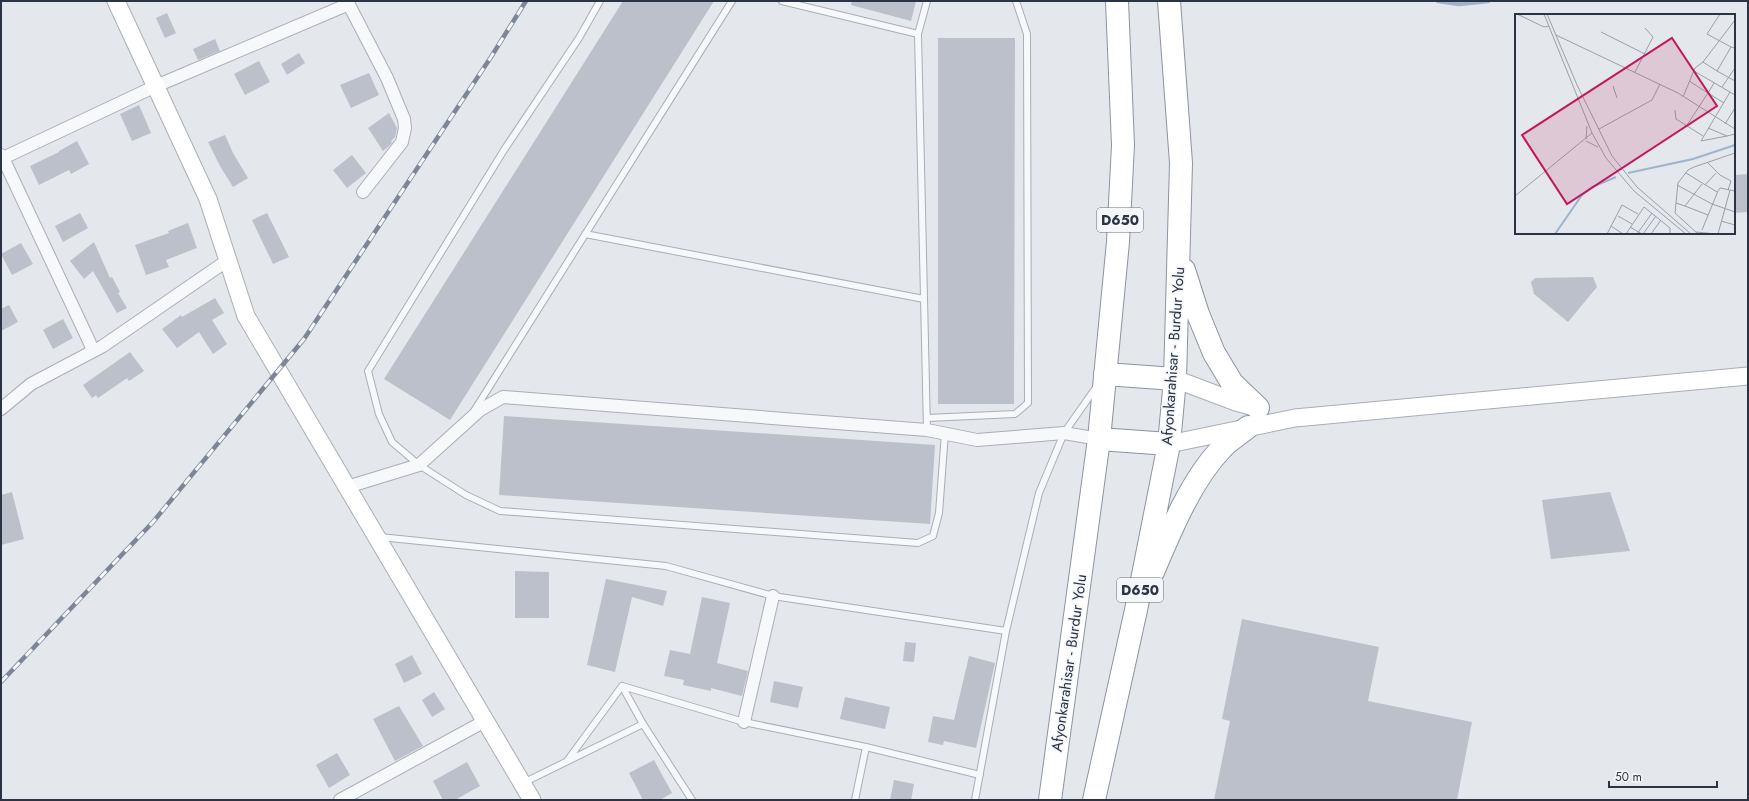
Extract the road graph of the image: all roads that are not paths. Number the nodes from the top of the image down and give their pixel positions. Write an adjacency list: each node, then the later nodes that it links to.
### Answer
1 (116, 1): 11 (street)
2 (600, 1): 32 (lane)
3 (732, 1): 14 (lane)
4 (782, 1): 10 (lane)
5 (927, 1): 10 (lane)
6 (1016, 1): 26 (lane)
7 (1117, 1): 19 (highway, Afyonkarahisar - Burdur Yolu / D650)
8 (1169, 1): 15 (highway, Afyonkarahisar - Burdur Yolu / D650)
9 (348, 2): 11 (street); 13 (street)
10 (918, 34): 17 (lane)
11 (156, 86): 12 (street); 16 (street)
12 (2, 157): 18 (street)
13 (363, 192)
14 (585, 234): 17 (lane); 25 (lane)
15 (1179, 255): 21 (highway, Afyonkarahisar - Burdur Yolu / D650); 22 (highway)
16 (228, 260): 18 (street); 33 (street)
17 (924, 299): 26 (lane)
18 (92, 352): 23 (street)
19 (1105, 374): 21 (highway); 29 (lane); 30 (highway, Afyonkarahisar - Burdur Yolu / D650)
20 (1748, 376): 24 (street)
21 (1175, 379): 22 (street); 31 (highway, Afyonkarahisar - Burdur Yolu / D650)
22 (1258, 408): 24 (street)
23 (1, 409)
24 (1295, 418): 27 (street)
25 (468, 420): 26 (street); 32 (street)
26 (927, 424): 28 (street)
27 (1248, 427): 31 (street); 36 (highway)
28 (945, 433): 29 (street); 32 (lane)
29 (1064, 433): 30 (street); 37 (lane)
30 (1099, 439): 31 (highway); 51 (highway, Afyonkarahisar - Burdur Yolu / D650)
31 (1169, 444): 36 (highway, Afyonkarahisar - Burdur Yolu / D650)
32 (419, 464): 33 (street)
33 (347, 487): 34 (street)
34 (376, 537): 35 (lane); 39 (street)
35 (773, 596): 37 (lane); 40 (street)
36 (1136, 610): 52 (highway, Afyonkarahisar - Burdur Yolu / D650)
37 (1006, 631): 44 (lane)
38 (622, 686): 40 (lane); 41 (lane); 43 (lane)
39 (485, 720): 45 (street); 46 (street)
40 (744, 722): 42 (lane)
41 (643, 724): 43 (lane); 48 (lane)
42 (866, 747): 44 (lane); 49 (lane)
43 (567, 761): 45 (lane)
44 (980, 774): 50 (lane)
45 (522, 783): 47 (street)
46 (340, 800)
47 (532, 800)
48 (692, 800)
49 (855, 800)
50 (975, 800)
51 (1050, 800)
52 (1094, 800)

